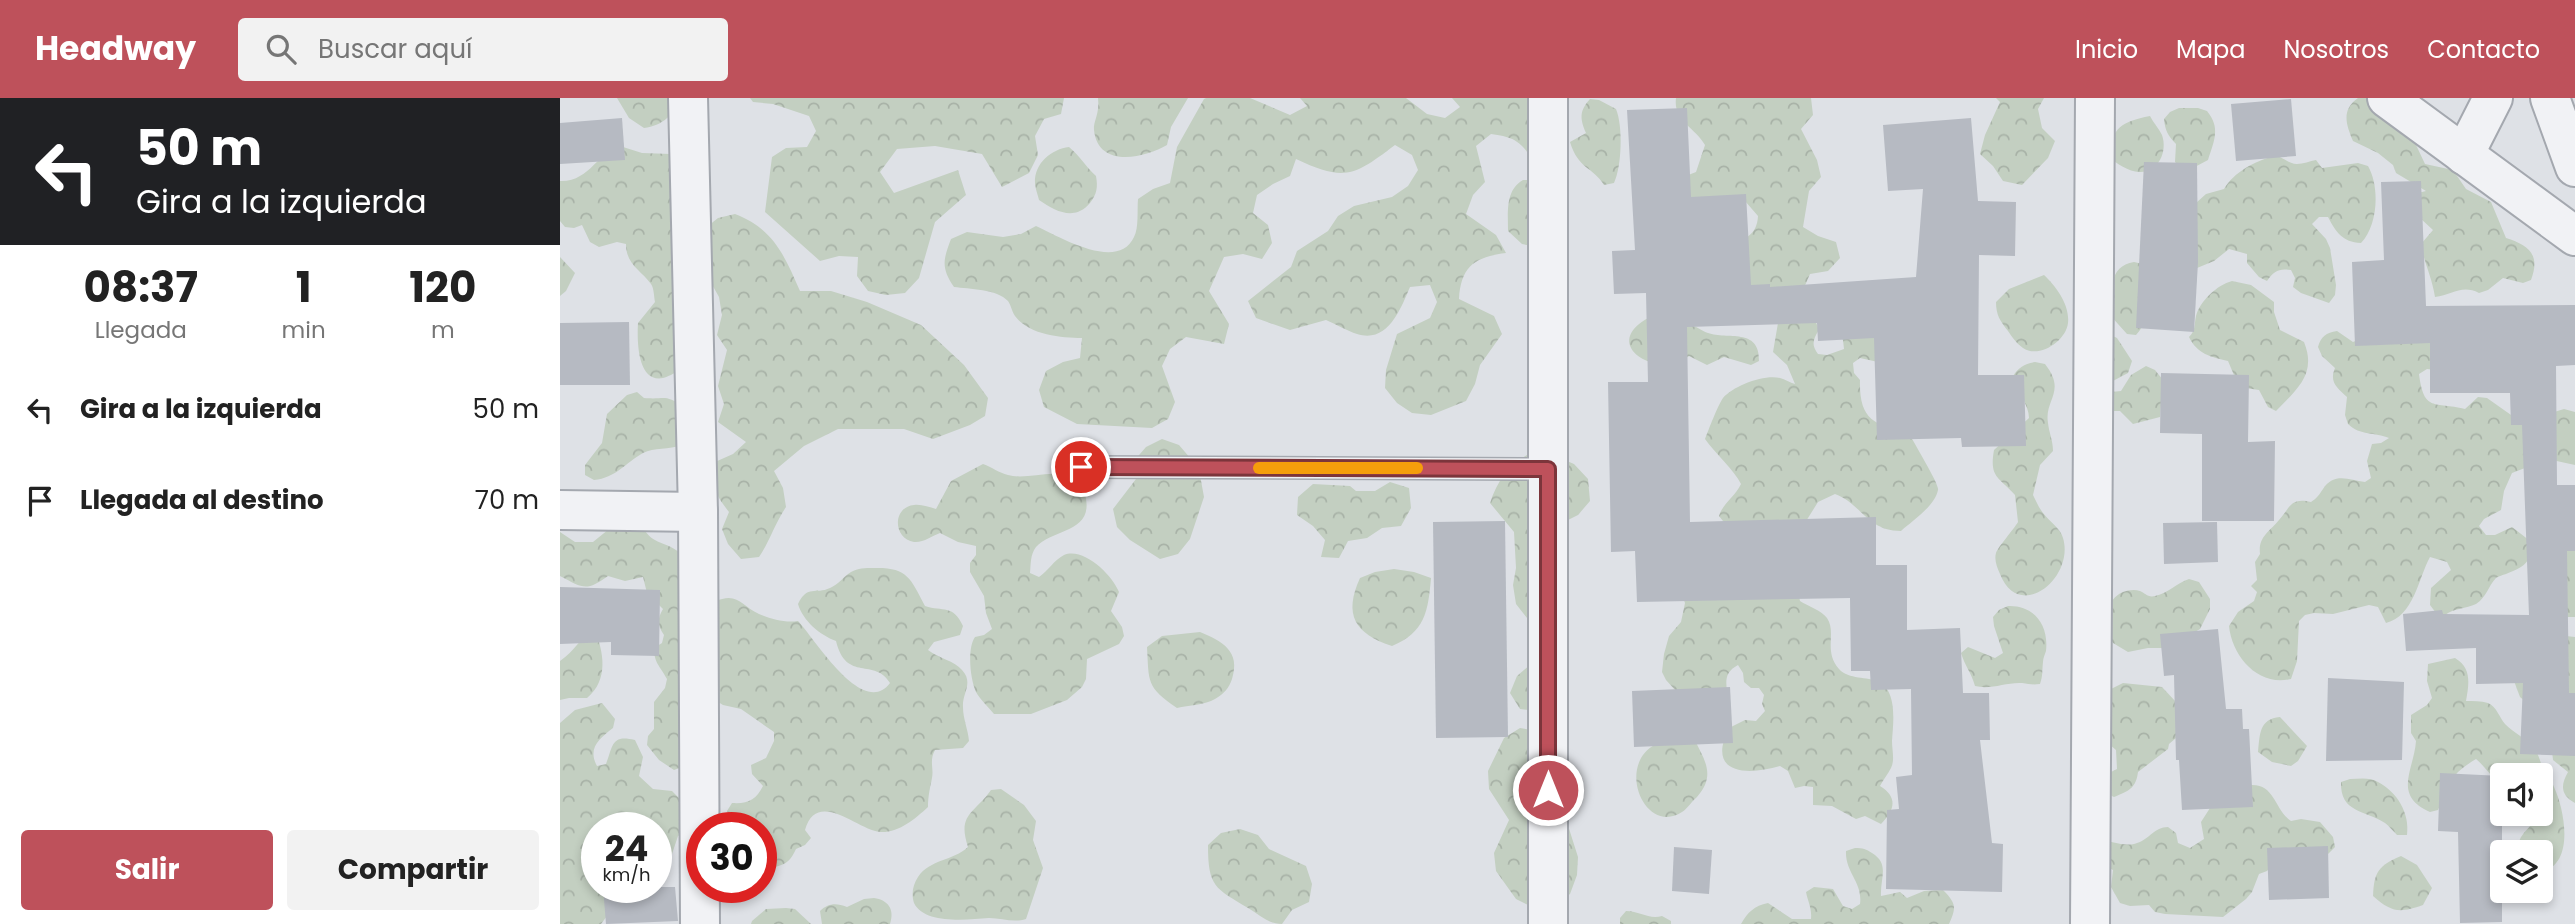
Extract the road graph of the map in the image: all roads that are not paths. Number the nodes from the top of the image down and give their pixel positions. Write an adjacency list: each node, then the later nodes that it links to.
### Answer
1 (688, 98): 13 (street)
2 (1548, 98): 11 (street)
3 (2095, 98): 16 (street)
4 (2387, 98): 7 (street)
5 (2493, 98): 7 (street)
6 (2550, 98): 8 (street)
7 (2464, 156): 9 (street)
8 (2575, 167)
9 (2575, 236)
10 (1081, 467): 11 (lane)
11 (1548, 469): 15 (street)
12 (560, 510): 13 (street)
13 (698, 512): 14 (street)
14 (700, 924)
15 (1548, 924)
16 (2090, 924)

